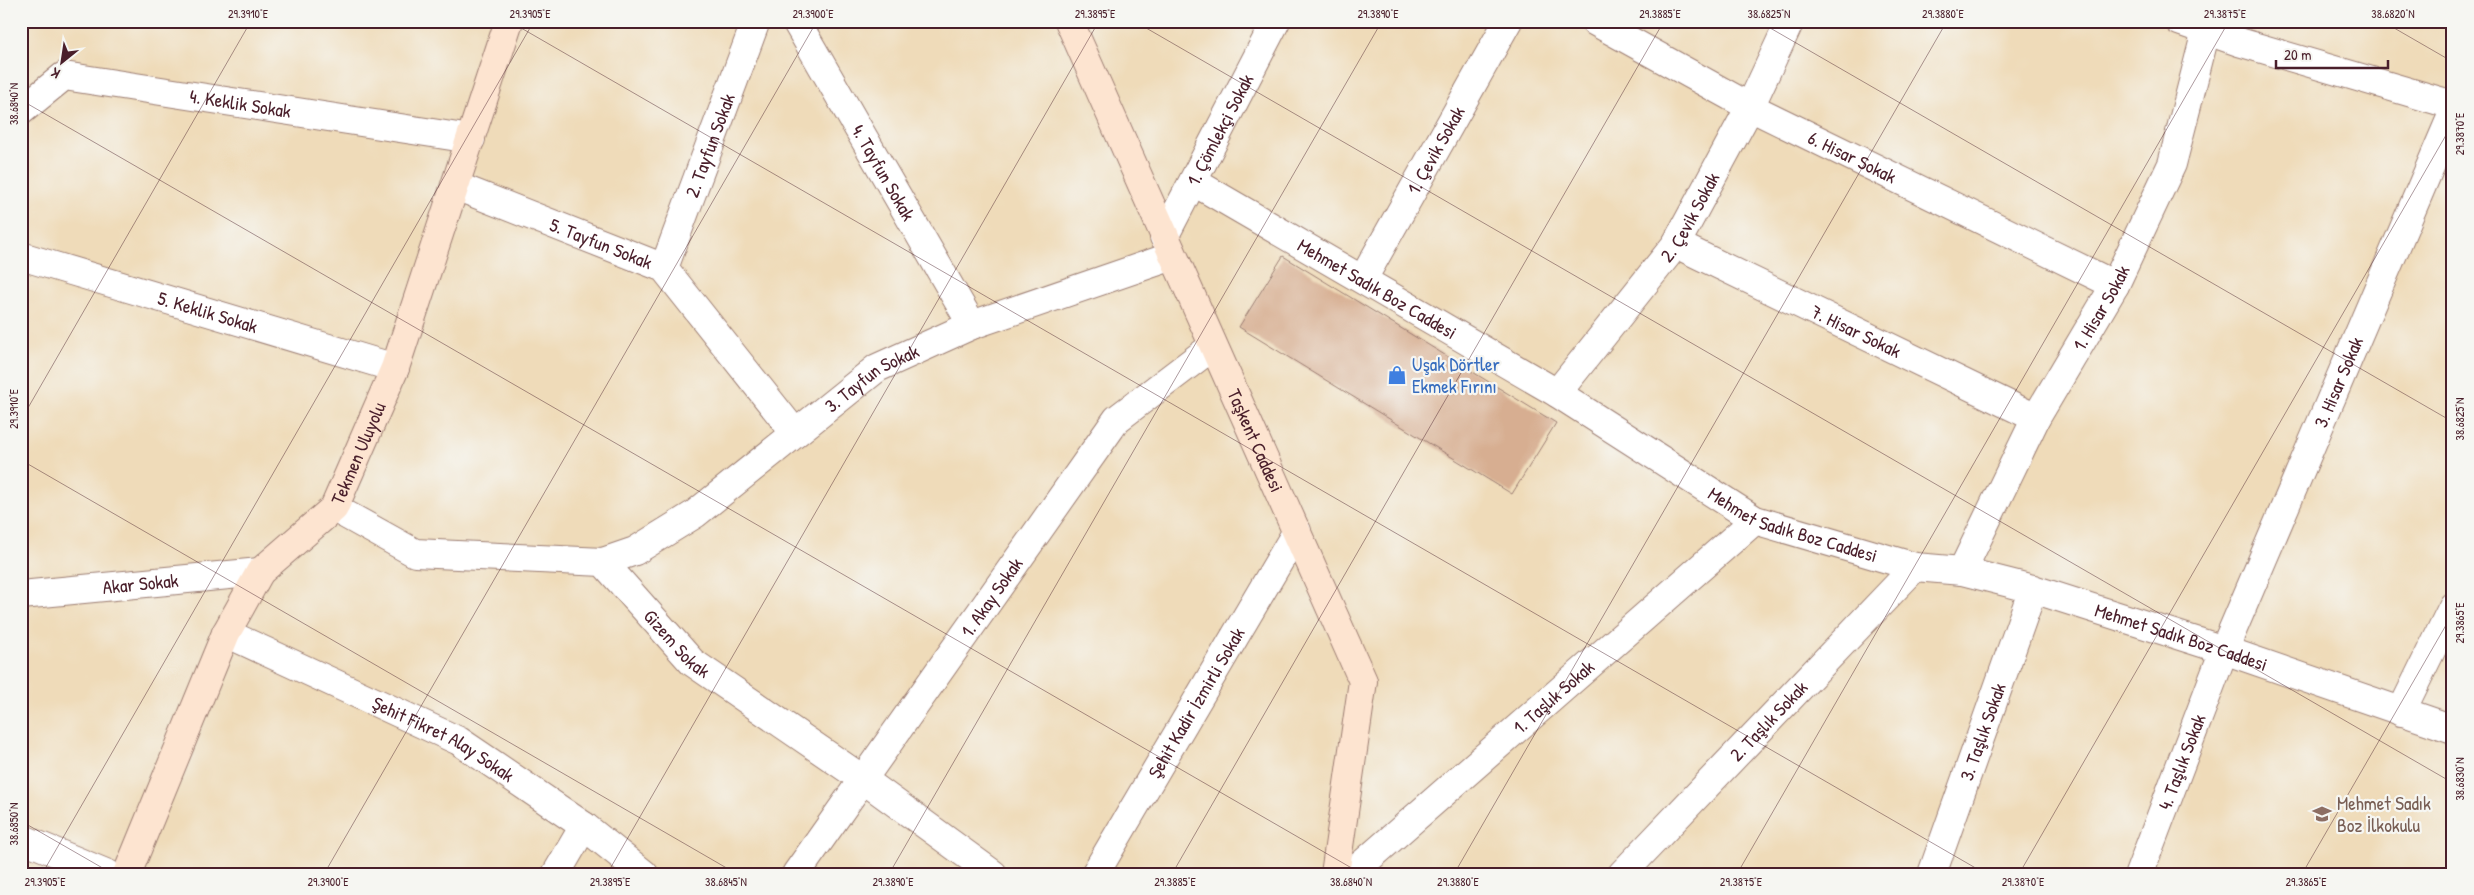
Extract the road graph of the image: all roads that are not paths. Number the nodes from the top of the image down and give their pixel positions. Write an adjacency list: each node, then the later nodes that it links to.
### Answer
1 (509, 21): 16 (street, Tekmen Uluyolu)
2 (756, 21): 22 (street, 2. Tayfun Sokak)
3 (796, 21): 25 (street, 4. Tayfun Sokak)
4 (1069, 21): 20 (street, Taşkent Caddesi)
5 (1276, 21): 17 (street, 1. Çömlekçi Sokak)
6 (1508, 21): 23 (street, 1. Çevik Sokak)
7 (1594, 21): 13 (street, 6. Hisar Sokak)
8 (1790, 21): 13 (street, 2. Çevik Sokak)
9 (2180, 21): 10 (street)
10 (2206, 31): 11 (street); 24 (street, 1. Hisar Sokak)
11 (2242, 32): 12 (street)
12 (2453, 105)
13 (1750, 107): 19 (street, 2. Çevik Sokak); 24 (street, 6. Hisar Sokak)
14 (21, 111): 16 (street, 4. Keklik Sokak)
15 (2453, 113): 42 (street, 3. Hisar Sokak)
16 (471, 139): 18 (street, Tekmen Uluyolu)
17 (1194, 182): 20 (street, 1. Çömlekçi Sokak); 23 (street, Mehmet Sadık Boz Caddesi)
18 (456, 186): 22 (street, 5. Tayfun Sokak); 27 (street, Tekmen Uluyolu)
19 (1676, 244): 28 (street, 2. Çevik Sokak); 29 (street, 7. Hisar Sokak)
20 (1168, 246): 25 (street, 3. Tayfun Sokak); 26 (street, Taşkent Caddesi)
21 (21, 256): 27 (street, 5. Keklik Sokak)
22 (664, 268): 30 (street, 5. Tayfun Sokak)
23 (1363, 279): 28 (street, Mehmet Sadık Boz Caddesi)
24 (2115, 285): 29 (street, 1. Hisar Sokak)
25 (972, 325): 30 (street, 3. Tayfun Sokak)
26 (1213, 346): 33 (street, Taşkent Caddesi); 45 (street, 1. Akay Sokak)
27 (395, 368): 31 (street, Tekmen Uluyolu)
28 (1558, 393): 32 (street, Mehmet Sadık Boz Caddesi)
29 (2036, 418): 37 (street, 1. Hisar Sokak)
30 (795, 433): 34 (street, 3. Tayfun Sokak)
31 (334, 508): 34 (street); 36 (street, Tekmen Uluyolu)
32 (1755, 520): 35 (street, Mehmet Sadık Boz Caddesi); 56 (street, 1. Taşlık Sokak)
33 (1297, 531): 54 (street, Şehit Kadir İzmirli Sokak); 55 (street, Taşkent Caddesi)
34 (604, 562): 45 (street, Gizem Sokak)
35 (1915, 567): 37 (street, Mehmet Sadık Boz Caddesi); 57 (street, 2. Taşlık Sokak)
36 (260, 572): 39 (street, Akar Sokak); 41 (street, Tekmen Uluyolu)
37 (1962, 572): 38 (street, Mehmet Sadık Boz Caddesi)
38 (2034, 589): 42 (street, Mehmet Sadık Boz Caddesi); 58 (street, 3. Taşlık Sokak)
39 (21, 595)
40 (2453, 606): 43 (street)
41 (226, 633): 46 (street, Şehit Fikret Alay Sokak); 49 (street, Tekmen Uluyolu)
42 (2224, 650): 43 (street, Mehmet Sadık Boz Caddesi); 59 (street, 4. Taşlık Sokak)
43 (2402, 712): 44 (street, Mehmet Sadık Boz Caddesi)
44 (2453, 728)
45 (864, 780): 52 (street, 1. Akay Sokak); 53 (street, Gizem Sokak)
46 (584, 826): 50 (street); 51 (street, Şehit Fikret Alay Sokak)
47 (21, 838): 48 (street)
48 (108, 874)
49 (127, 874)
50 (556, 874)
51 (644, 874)
52 (796, 874)
53 (994, 874)
54 (1095, 874)
55 (1335, 874)
56 (1352, 874)
57 (1622, 874)
58 (1932, 874)
59 (2139, 874)

